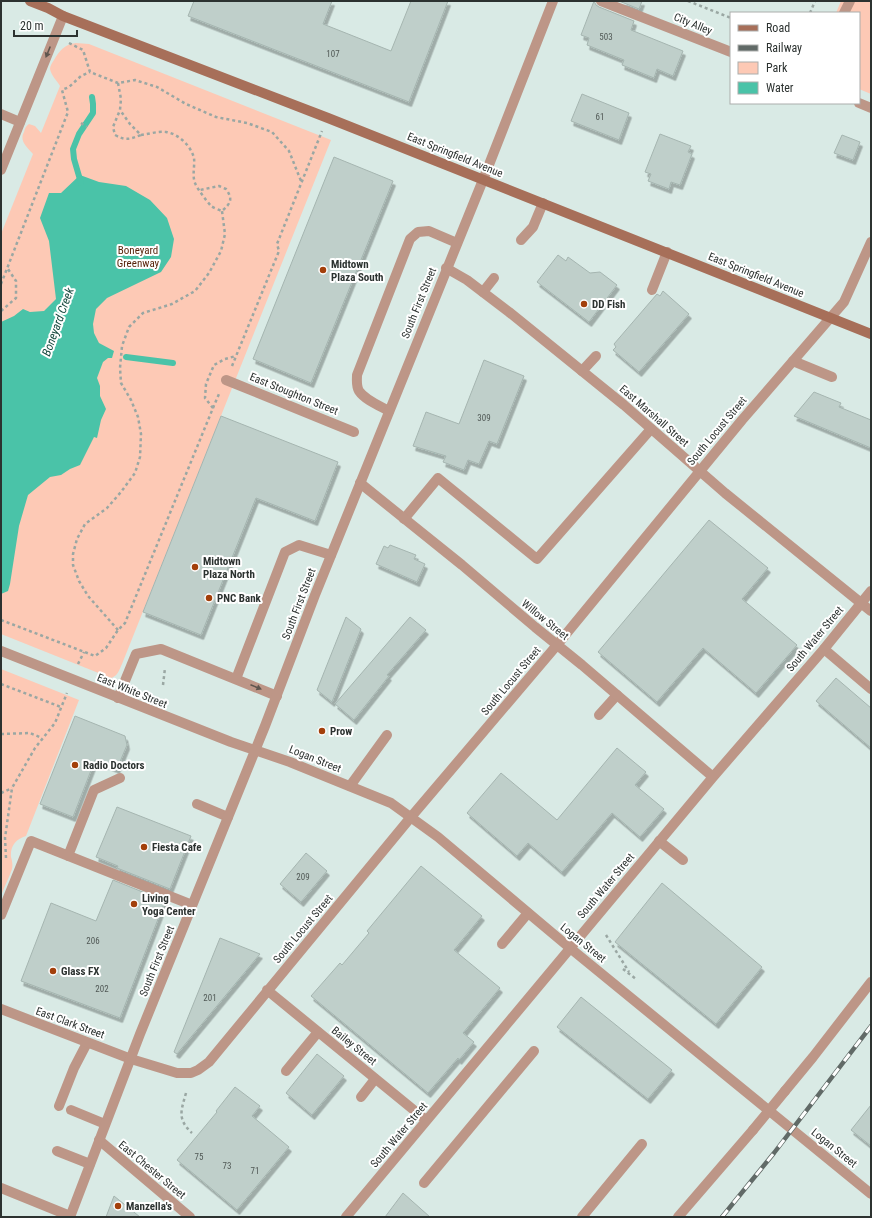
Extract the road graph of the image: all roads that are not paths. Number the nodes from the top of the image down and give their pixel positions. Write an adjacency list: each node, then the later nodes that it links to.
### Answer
1 (30, 1): 6 (main road, East Springfield Avenue)
2 (553, 1): 13 (street, South First Street)
3 (601, 1): 7 (street, City Alley)
4 (850, 1): 5 (street)
5 (844, 12)
6 (63, 16): 11 (street, one-way to 11); 13 (main road, East Springfield Avenue)
7 (730, 52)
8 (860, 103): 9 (street)
9 (871, 108)
10 (1, 114): 11 (street)
11 (20, 122): 12 (street)
12 (1, 170)
13 (483, 180): 14 (main road, East Springfield Avenue); 17 (street, South First Street)
14 (543, 203): 15 (street); 18 (main road, East Springfield Avenue)
15 (521, 240)
16 (871, 242): 23 (street, South Locust Street)
17 (457, 243): 19 (street, South First Street); 30 (street)
18 (668, 252): 21 (street); 23 (main road, East Springfield Avenue)
19 (446, 268): 22 (street, East Marshall Street); 30 (street, South First Street)
20 (494, 278): 22 (street)
21 (652, 290)
22 (483, 292): 27 (street, East Marshall Street)
23 (831, 318): 24 (main road, East Springfield Avenue); 26 (street, South Locust Street)
24 (871, 334)
25 (596, 356): 27 (street)
26 (793, 361): 28 (street); 33 (street, South Locust Street)
27 (582, 372): 31 (street, East Marshall Street)
28 (832, 377)
29 (226, 380): 32 (street, East Stoughton Street)
30 (389, 411): 34 (street, South First Street)
31 (651, 429): 33 (street, East Marshall Street); 35 (street)
32 (354, 432)
33 (700, 471): 38 (street, East Marshall Street); 40 (street, South Locust Street)
34 (360, 483): 35 (street, Willow Street); 36 (street, South First Street)
35 (404, 519): 40 (street, Willow Street)
36 (331, 555): 43 (street); 46 (street, South First Street)
37 (871, 591): 38 (street, South Water Street)
38 (861, 603): 39 (street, East Marshall Street); 41 (street, South Water Street)
39 (871, 611)
40 (557, 645): 45 (street, Willow Street); 56 (street, South Locust Street)
41 (824, 649): 44 (street); 51 (street, South Water Street)
42 (1, 651): 47 (street, East White Street)
43 (236, 679): 46 (street, one-way to 46); 47 (street)
44 (871, 688)
45 (617, 695): 48 (street); 51 (street, Willow Street)
46 (277, 696): 50 (street, South First Street)
47 (118, 698): 50 (street, East White Street)
48 (599, 715)
49 (387, 735): 53 (street)
50 (256, 750): 53 (street, Logan Street); 55 (street, South First Street)
51 (713, 777): 57 (street, South Water Street)
52 (120, 778): 58 (street)
53 (350, 786): 56 (street, Logan Street)
54 (197, 804): 55 (street)
55 (228, 817): 60 (street, South First Street)
56 (411, 817): 61 (street, Logan Street); 66 (street, South Locust Street)
57 (660, 842): 59 (street); 64 (street, South Water Street)
58 (68, 856): 60 (street); 62 (street)
59 (683, 860)
60 (192, 905): 71 (street, South First Street)
61 (528, 913): 63 (street); 64 (street, Logan Street)
62 (1, 915)
63 (502, 944)
64 (570, 948): 77 (street, South Water Street); 85 (street, Logan Street)
65 (871, 982): 90 (street, bridge)
66 (267, 990): 68 (street, Bailey Street); 71 (street, South Locust Street)
67 (1, 1009): 69 (street, East Clark Street)
68 (318, 1032): 72 (street); 73 (street, Bailey Street)
69 (87, 1043): 71 (street, East Clark Street); 75 (street)
70 (534, 1051): 83 (street)
71 (130, 1059): 78 (street, South First Street)
72 (286, 1071)
73 (375, 1079): 74 (street); 77 (street, Bailey Street)
74 (361, 1097)
75 (59, 1106)
76 (72, 1110): 78 (street)
77 (426, 1120): 88 (street, South Water Street)
78 (105, 1124): 79 (street, South First Street)
79 (99, 1140): 82 (street, South First Street); 87 (street, East Chester Street)
80 (642, 1144): 89 (street)
81 (57, 1151): 82 (street)
82 (90, 1164): 86 (street, South First Street)
83 (424, 1183)
84 (1, 1188): 86 (street)
85 (871, 1194)
86 (70, 1217)
87 (190, 1217)
88 (346, 1217)
89 (582, 1217)
90 (678, 1217)

